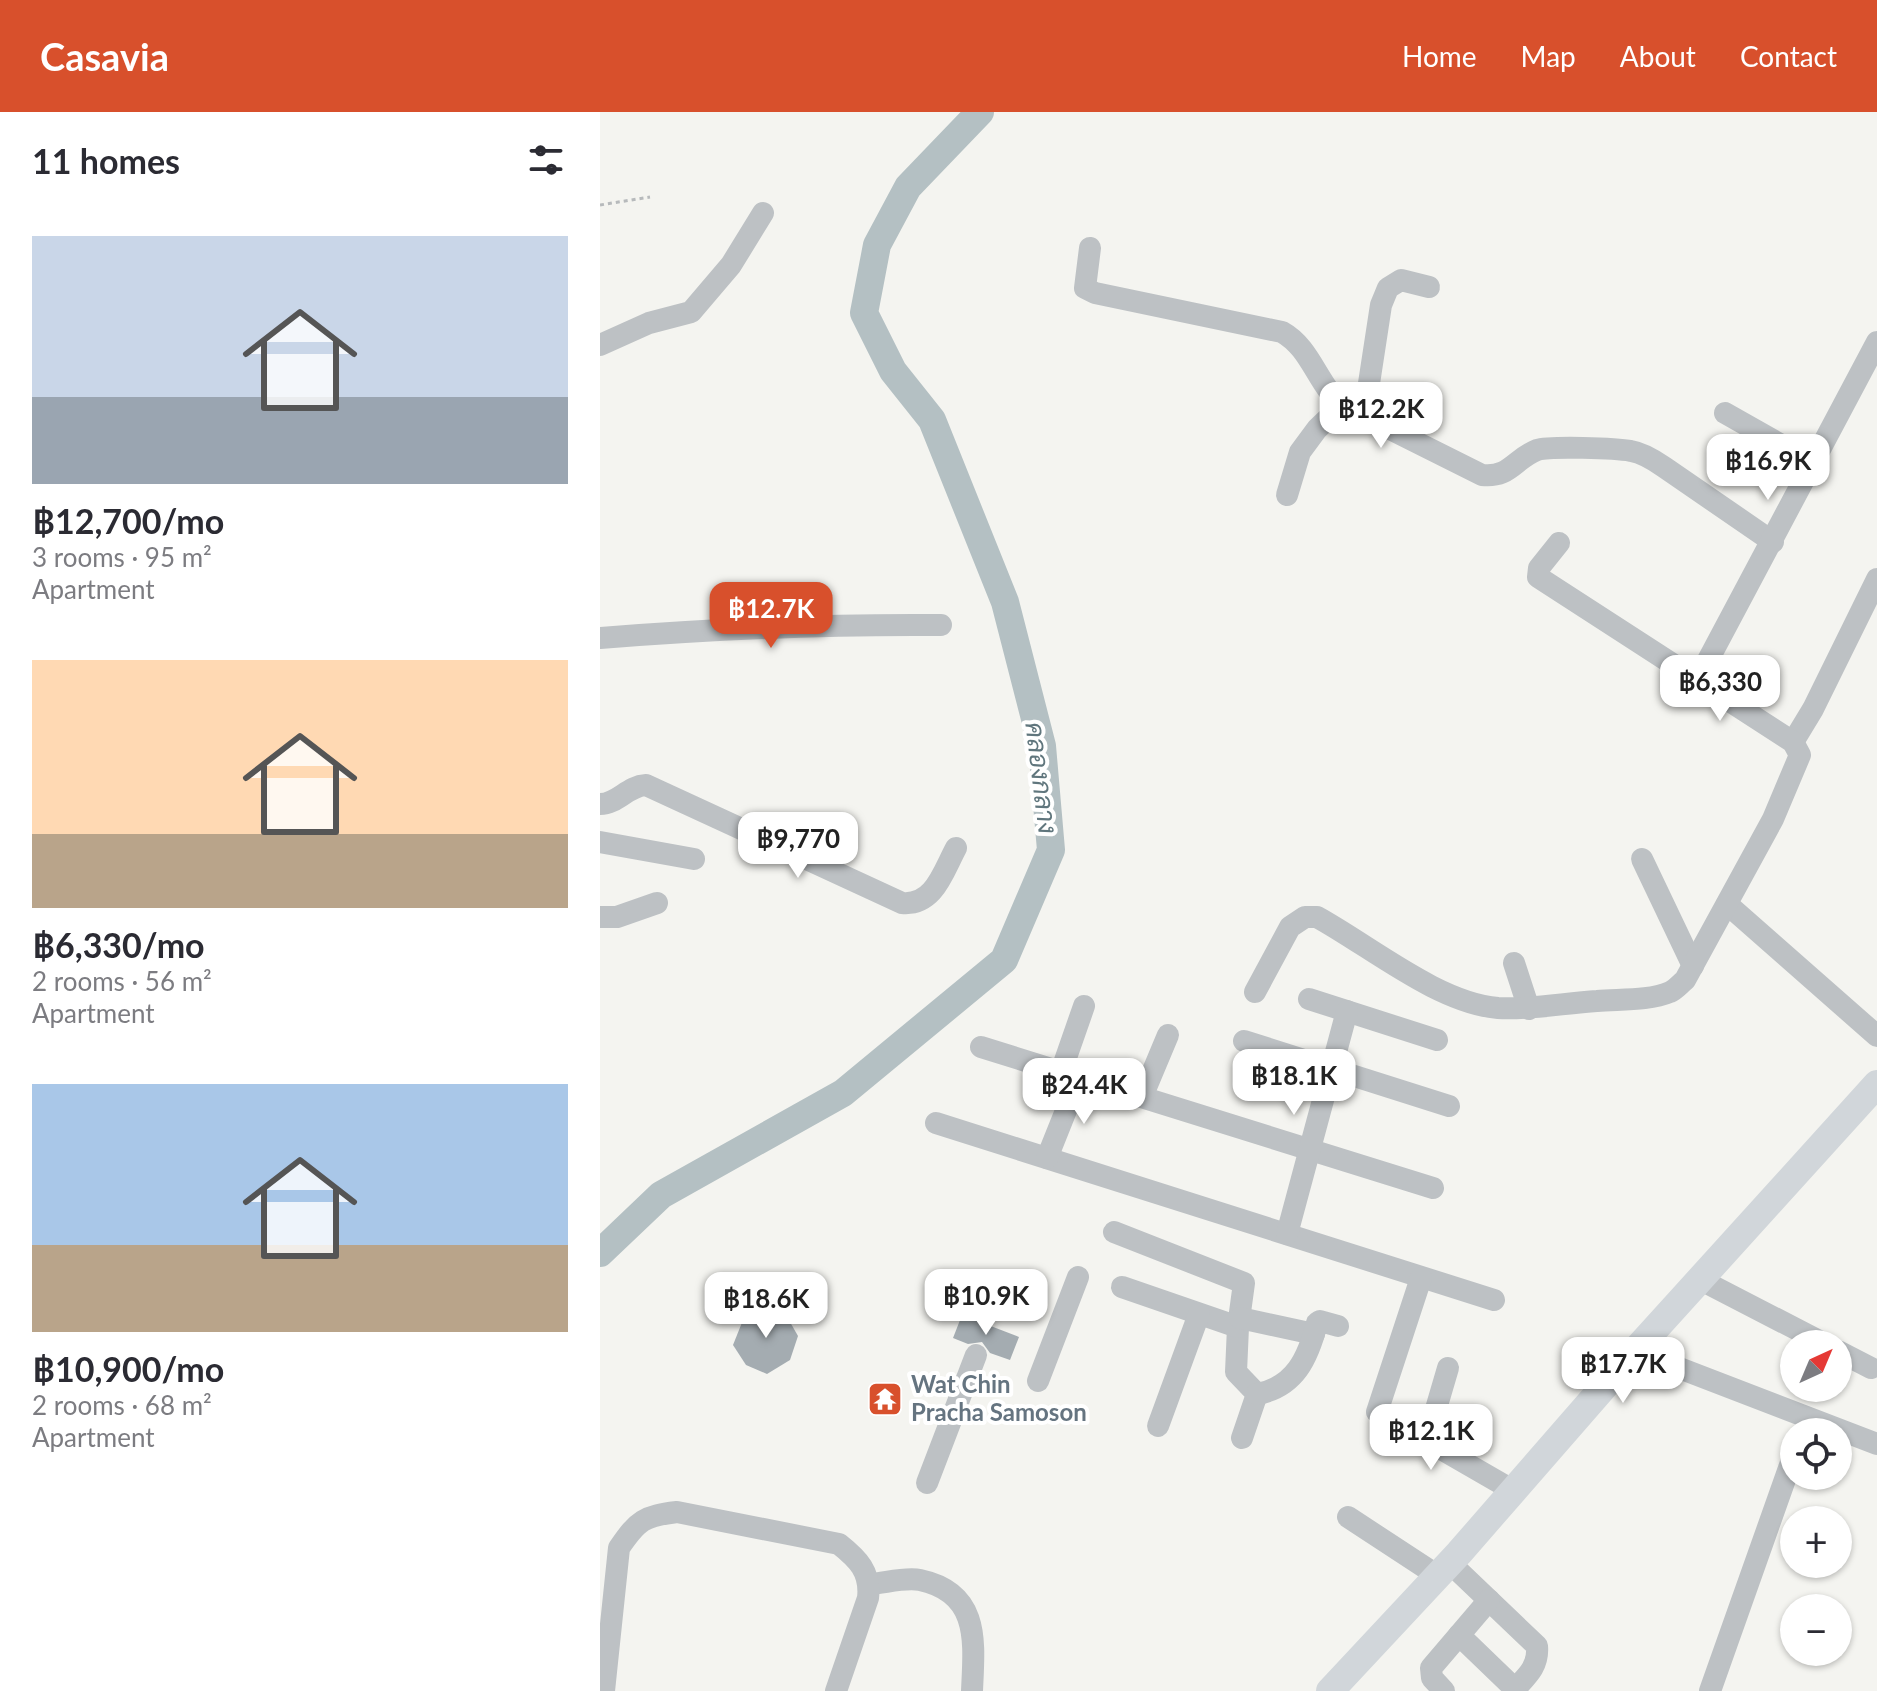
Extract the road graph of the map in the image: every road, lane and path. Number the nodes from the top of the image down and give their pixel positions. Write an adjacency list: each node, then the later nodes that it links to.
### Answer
1 (650, 197): 2 (path)
2 (600, 205)
3 (763, 213): 7 (street)
4 (1090, 248): 8 (street)
5 (1429, 287): 10 (street)
6 (1877, 342): 11 (street)
7 (600, 345)
8 (1342, 405): 10 (street); 12 (street)
9 (1725, 413): 11 (street)
10 (1364, 416): 13 (street)
11 (1815, 464): 13 (street)
12 (1287, 495)
13 (1773, 542): 18 (street)
14 (1559, 543): 18 (street)
15 (1877, 579): 19 (street)
16 (941, 625): 17 (street)
17 (600, 638)
18 (1697, 681): 19 (street)
19 (1793, 742): 26 (street)
20 (600, 804): 22 (street)
21 (600, 842): 23 (street)
22 (956, 848)
23 (694, 859)
24 (1642, 859): 29 (street)
25 (657, 903): 27 (street)
26 (1727, 904): 29 (street); 36 (street)
27 (600, 917)
28 (1514, 963): 33 (street)
29 (1693, 966): 33 (street)
30 (1255, 992): 33 (street)
31 (1309, 999): 34 (street)
32 (1084, 1006): 41 (street)
33 (1529, 1009)
34 (1347, 1011): 37 (street); 40 (street)
35 (1168, 1035): 43 (street)
36 (1877, 1036)
37 (1437, 1040)
38 (1244, 1041): 40 (street)
39 (981, 1047): 41 (street)
40 (1331, 1068): 44 (street); 46 (street)
41 (1070, 1075): 43 (street); 47 (street)
42 (1877, 1084): 53 (main road)
43 (1142, 1097): 46 (street)
44 (1449, 1106)
45 (936, 1123): 47 (street)
46 (1309, 1149): 48 (street); 50 (street)
47 (1047, 1158): 50 (street)
48 (1433, 1188)
49 (1114, 1232): 57 (street)
50 (1287, 1234): 52 (street)
51 (1078, 1277): 66 (street)
52 (1421, 1278): 55 (street); 72 (street)
53 (1701, 1280): 59 (street); 61 (main road)
54 (1122, 1287): 56 (street)
55 (1494, 1300)
56 (1199, 1314): 57 (street); 69 (street)
57 (1239, 1322): 60 (street); 67 (street)
58 (1338, 1326): 60 (street)
59 (1798, 1330)
60 (1314, 1334): 67 (street)
61 (1635, 1351): 68 (street); 76 (main road)
62 (976, 1355): 74 (street)
63 (1852, 1358): 65 (street)
64 (1448, 1368): 72 (street)
65 (1871, 1368)
66 (1038, 1381)
67 (1257, 1394): 71 (street)
68 (1788, 1418)
69 (1158, 1426)
70 (1852, 1437): 73 (street)
71 (1242, 1438)
72 (1426, 1443): 76 (street)
73 (1877, 1444)
74 (927, 1483)
75 (1781, 1490): 88 (street)
76 (1514, 1491): 78 (main road)
77 (1348, 1517): 78 (street)
78 (1444, 1569): 80 (street); 86 (main road)
79 (870, 1584): 83 (street); 84 (street); 85 (street)
80 (1489, 1600): 81 (street); 82 (street)
81 (1459, 1635): 82 (street); 87 (street)
82 (1514, 1690)
83 (604, 1691)
84 (836, 1691)
85 (972, 1691)
86 (1330, 1691)
87 (1444, 1691)
88 (1710, 1691)

